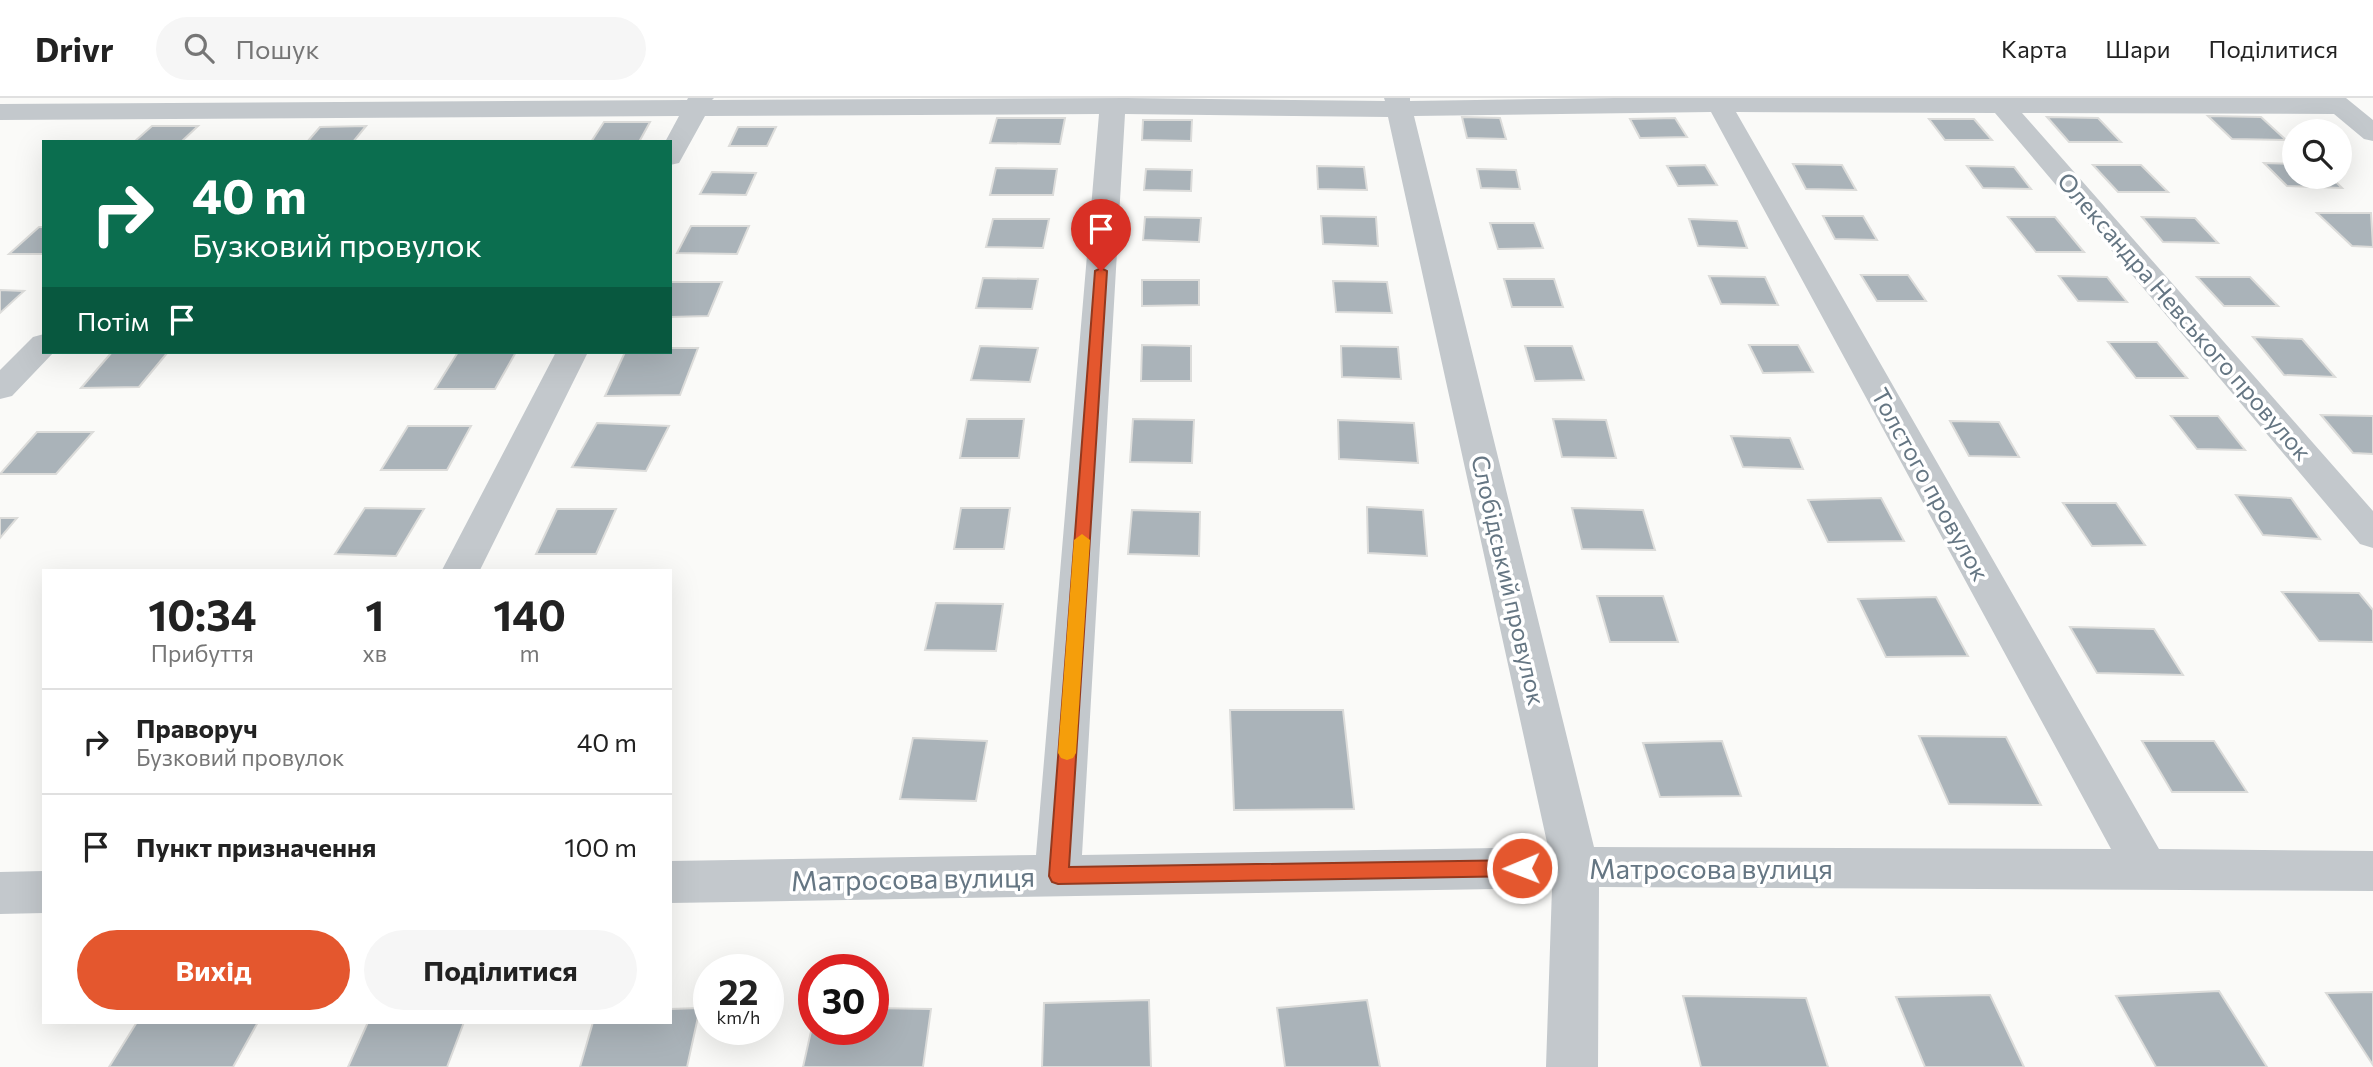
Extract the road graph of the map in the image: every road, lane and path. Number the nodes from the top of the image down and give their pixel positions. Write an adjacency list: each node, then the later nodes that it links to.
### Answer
1 (1718, 101): 2 (street); 6 (street); 18 (street, Толстого провулок)
2 (1998, 101): 4 (street); 15 (street, Олександра Невського провулок)
3 (1113, 102): 5 (street); 6 (street); 20 (street)
4 (2335, 102): 9 (street)
5 (698, 103): 7 (street); 11 (street)
6 (1398, 103): 17 (street, Слобідський провулок)
7 (280, 105): 8 (street); 10 (street)
8 (0, 112)
9 (2373, 133)
10 (251, 134)
11 (672, 154)
12 (42, 346): 14 (street)
13 (571, 354): 16 (street)
14 (0, 389)
15 (2373, 535)
16 (462, 569)
17 (1576, 867): 18 (street, Матросова вулиця); 20 (street, Матросова вулиця); 24 (street, Слобідський провулок)
18 (2146, 870): 19 (street, Матросова вулиця)
19 (2373, 870)
20 (1058, 876): 21 (street, Матросова вулиця)
21 (672, 882)
22 (42, 892): 23 (street)
23 (0, 893)
24 (1572, 1067)

